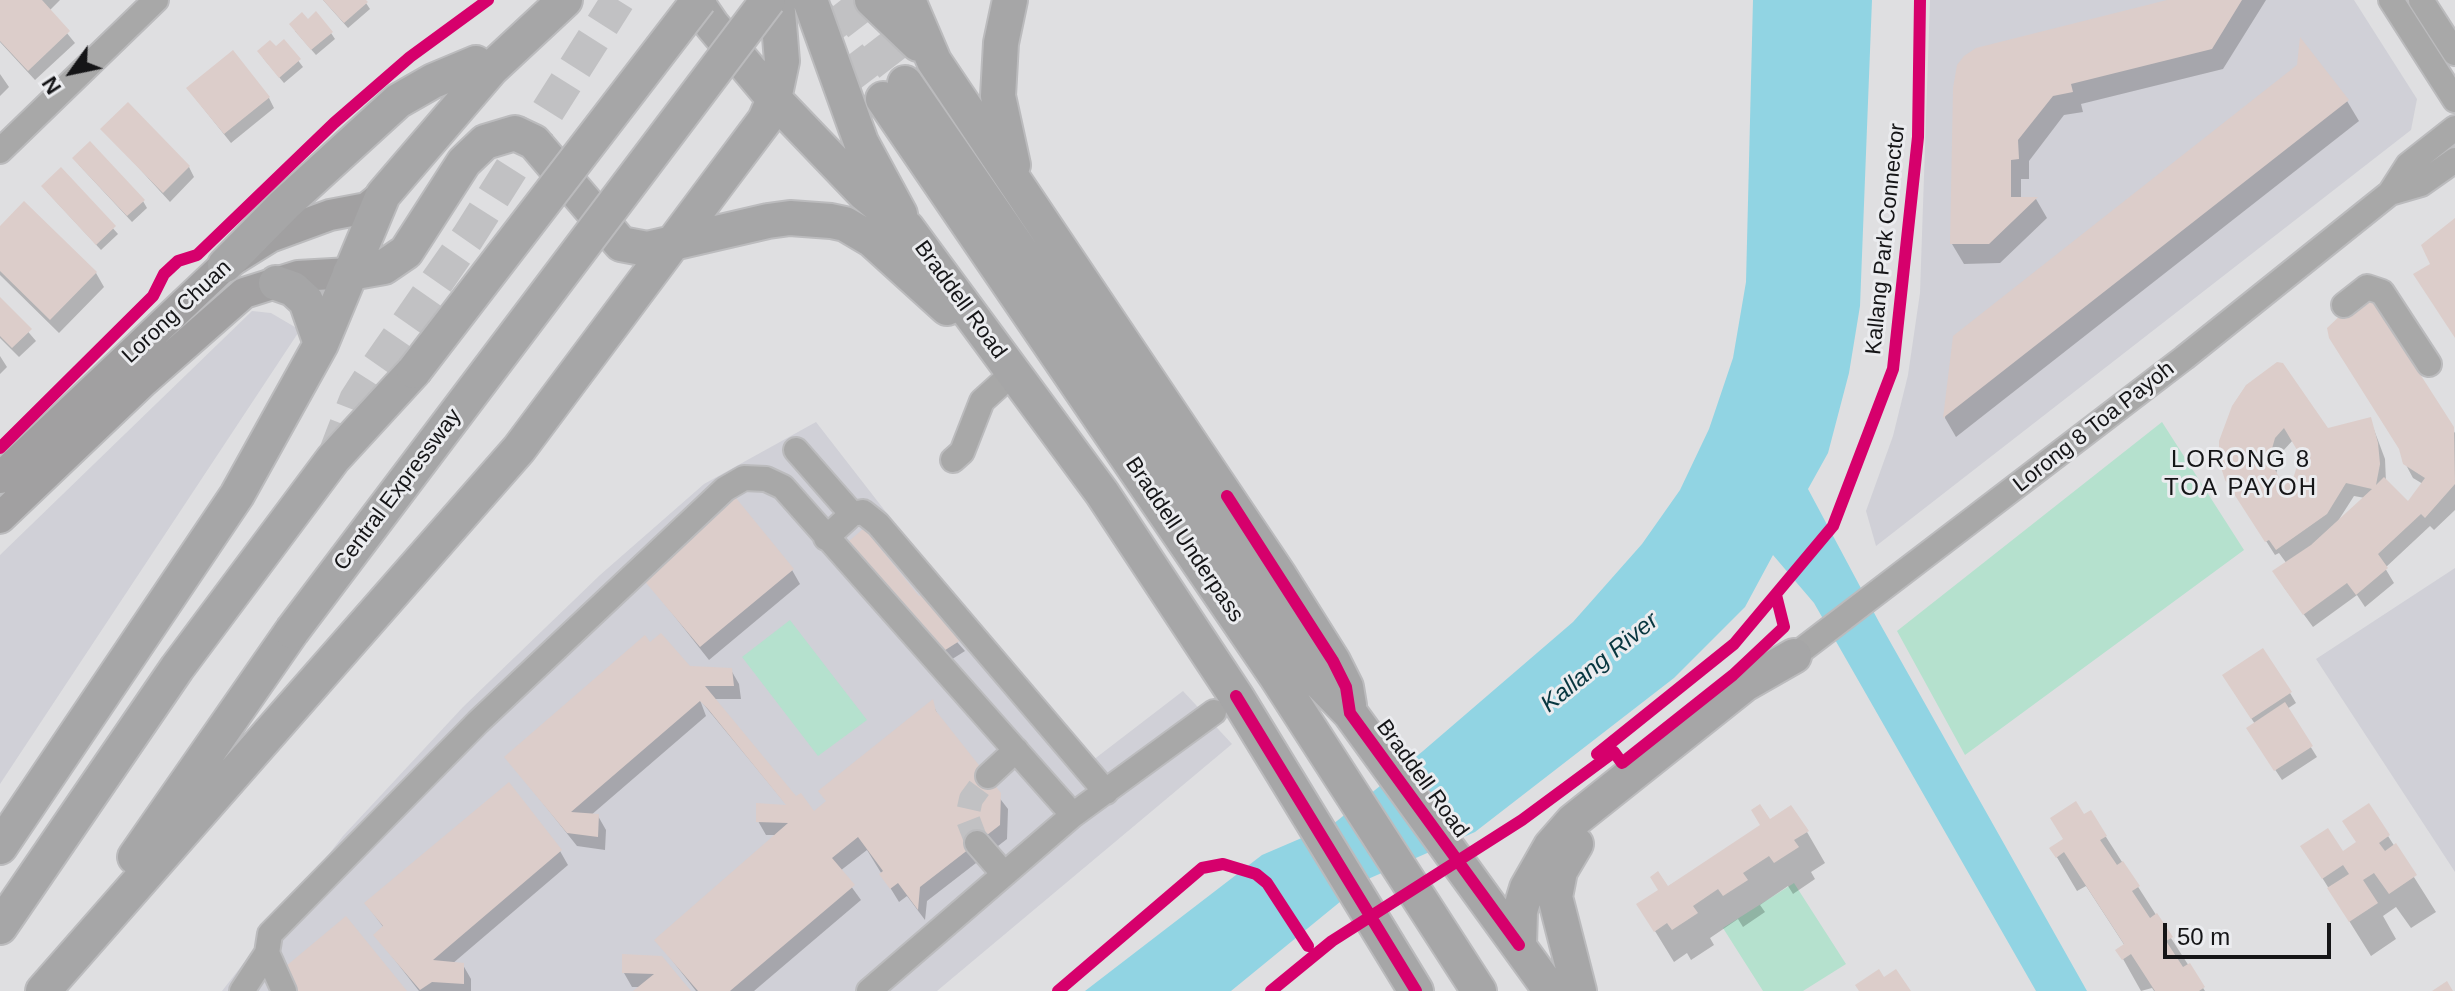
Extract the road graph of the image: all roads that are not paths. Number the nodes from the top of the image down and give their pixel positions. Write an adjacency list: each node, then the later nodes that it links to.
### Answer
1 (156, 0): 19 (street)
2 (533, 0): 15 (highway)
3 (565, 0): 22 (highway)
4 (697, 0): 16 (highway, Braddell Road); 50 (highway, bridge)
5 (768, 0): 54 (highway, Central Expressway, bridge)
6 (777, 0): 16 (highway)
7 (810, 0): 23 (highway)
8 (872, 0): 14 (highway)
9 (908, 0): 14 (highway)
10 (1010, 0): 24 (highway)
11 (2391, 0): 17 (street)
12 (2421, 0): 13 (street)
13 (2455, 53)
14 (934, 61): 24 (highway)
15 (476, 63): 22 (highway); 26 (highway)
16 (774, 99): 23 (highway, Braddell Road); 25 (highway)
17 (2455, 100)
18 (2455, 128): 21 (street, Lorong 8 Toa Payoh)
19 (0, 151)
20 (2455, 160): 21 (street, Lorong 8 Toa Payoh)
21 (2390, 193): 39 (street, Lorong 8 Toa Payoh)
22 (383, 195): 26 (main road, Lorong Chuan); 27 (highway)
23 (907, 228): 31 (highway, Braddell Road)
24 (1048, 233): 41 (highway)
25 (671, 247): 27 (highway); 31 (highway); 54 (highway)
26 (225, 265): 35 (main road, Lorong Chuan)
27 (350, 273): 28 (main road, Lorong Chuan); 30 (highway)
28 (276, 283): 30 (highway); 37 (main road, Lorong Chuan)
29 (2344, 305): 32 (street)
30 (321, 344): 48 (highway)
31 (1005, 361): 34 (street); 58 (highway, Braddell Road)
32 (2429, 364)
33 (796, 450): 36 (street)
34 (953, 460)
35 (0, 478)
36 (852, 514): 38 (street); 45 (street)
37 (0, 518)
38 (826, 538): 42 (street); 52 (street)
39 (1802, 650): 43 (highway)
40 (1214, 712): 45 (street)
41 (1350, 713): 51 (highway, Braddell Road); 53 (highway, Braddell Underpass)
42 (1016, 750): 44 (street); 46 (street)
43 (1641, 767): 51 (highway); 60 (highway)
44 (988, 776)
45 (1106, 792): 46 (street)
46 (1073, 815): 49 (street)
47 (977, 843): 49 (street)
48 (0, 847)
49 (1004, 874): 57 (street)
50 (0, 927)
51 (1519, 945): 59 (highway, Braddell Road)
52 (267, 953): 55 (street); 56 (street)
53 (1478, 990)
54 (43, 991)
55 (242, 991)
56 (284, 991)
57 (869, 991)
58 (1416, 991)
59 (1551, 991)
60 (1579, 991)

